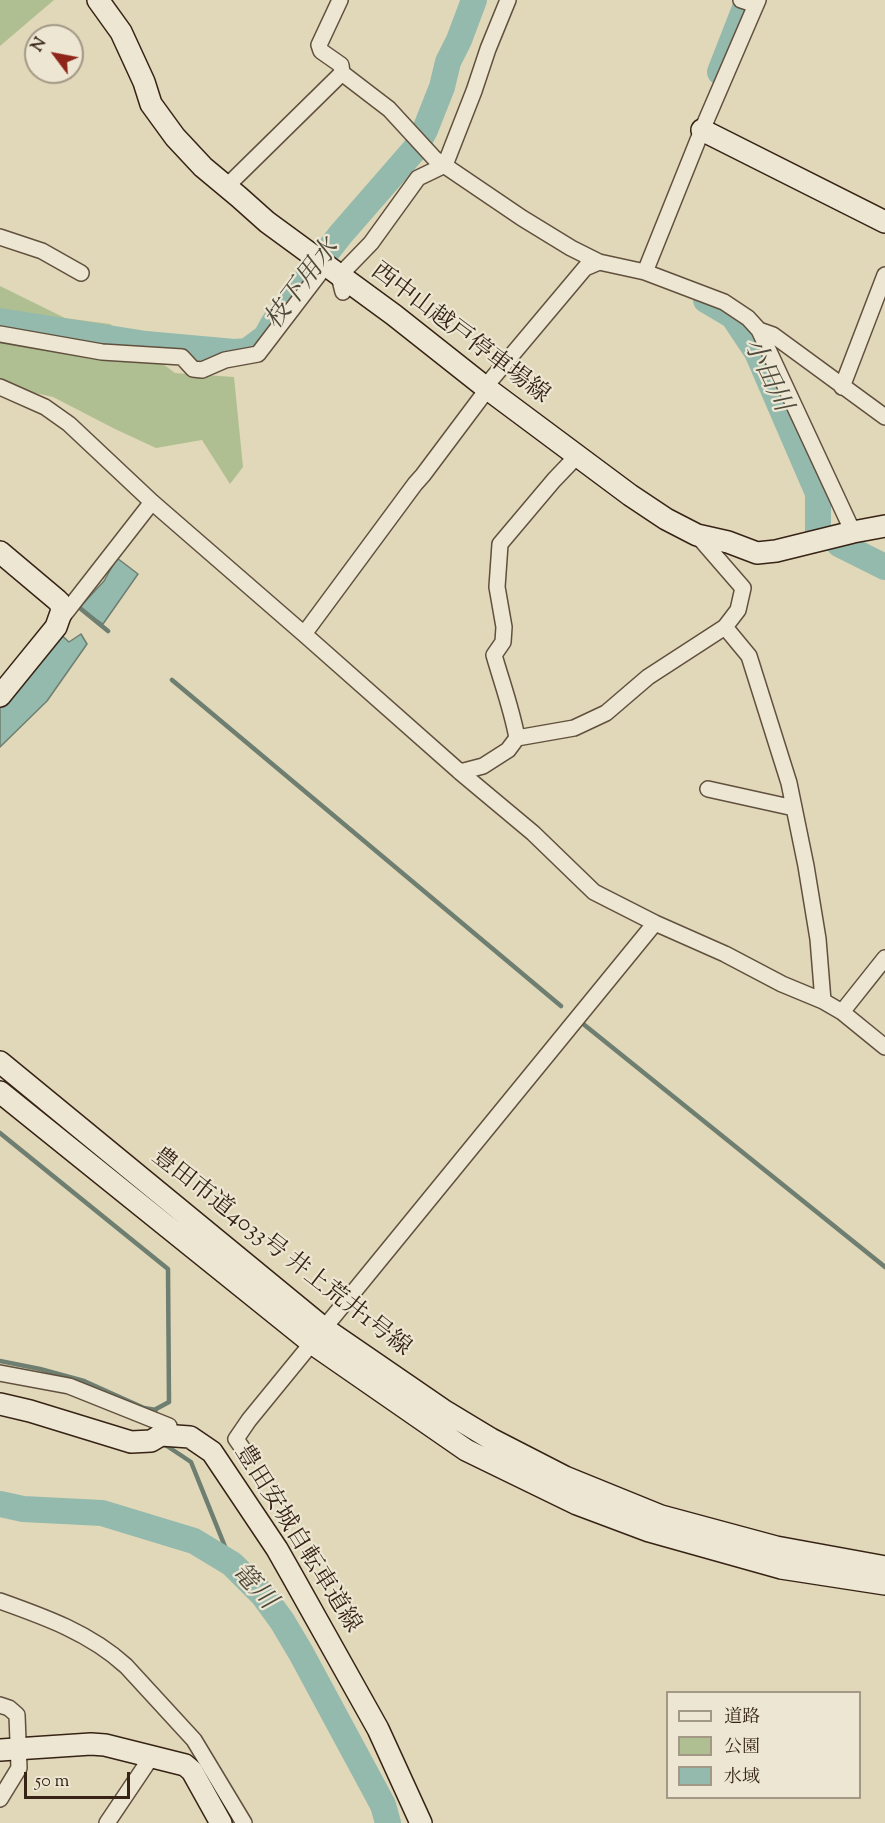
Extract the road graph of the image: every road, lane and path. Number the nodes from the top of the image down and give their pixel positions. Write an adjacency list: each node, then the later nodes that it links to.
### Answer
1 (98, 0): 8 (street, 西中山越戸停車場線)
2 (340, 0): 5 (street)
3 (508, 0): 7 (street)
4 (751, 2): 6 (street)
5 (342, 73): 7 (street); 8 (street)
6 (702, 130): 9 (street); 13 (street)
7 (445, 165): 11 (street); 12 (street)
8 (227, 186): 12 (street, 西中山越戸停車場線)
9 (885, 222)
10 (0, 237): 14 (street)
11 (599, 262): 13 (street); 19 (street)
12 (330, 272): 17 (street); 19 (street, 西中山越戸停車場線)
13 (645, 272): 16 (street)
14 (81, 273)
15 (884, 282): 20 (street)
16 (759, 330): 20 (street); 25 (street)
17 (0, 334)
18 (0, 387): 23 (street)
19 (485, 387): 22 (street, 西中山越戸停車場線); 30 (street)
20 (842, 387): 21 (street)
21 (885, 417)
22 (576, 457): 26 (street, 西中山越戸停車場線); 32 (street)
23 (152, 502): 28 (street); 30 (street)
24 (885, 526): 25 (street, 西中山越戸停車場線)
25 (853, 532): 26 (street, 西中山越戸停車場線)
26 (697, 535): 29 (street)
27 (0, 552): 28 (street)
28 (59, 622): 31 (street)
29 (725, 627): 32 (street); 35 (street)
30 (304, 634): 33 (street)
31 (0, 696)
32 (517, 738): 33 (street)
33 (460, 772): 36 (street)
34 (708, 789): 35 (street)
35 (794, 808): 38 (street)
36 (655, 923): 38 (street); 43 (street)
37 (885, 958): 39 (street)
38 (823, 1001): 39 (street)
39 (842, 1012): 40 (street)
40 (885, 1047)
41 (0, 1062): 43 (street, 豊田市道4033号 井上荒井1号線)
42 (0, 1092): 43 (street, 豊田市道4033号 井上荒井1号線)
43 (319, 1336): 47 (street); 48 (street, 豊田市道4033号 井上荒井1号線); 49 (street, 豊田市道4033号 井上荒井1号線)
44 (0, 1373): 46 (street)
45 (0, 1404): 58 (street, 豊田安城自転車道線)
46 (169, 1426)
47 (245, 1452)
48 (885, 1567)
49 (885, 1584)
50 (0, 1601): 57 (street)
51 (0, 1705): 52 (street)
52 (9, 1749): 53 (street); 54 (street)
53 (152, 1756): 55 (street); 56 (street)
54 (0, 1799)
55 (107, 1823)
56 (221, 1823)
57 (244, 1823)
58 (421, 1823)

